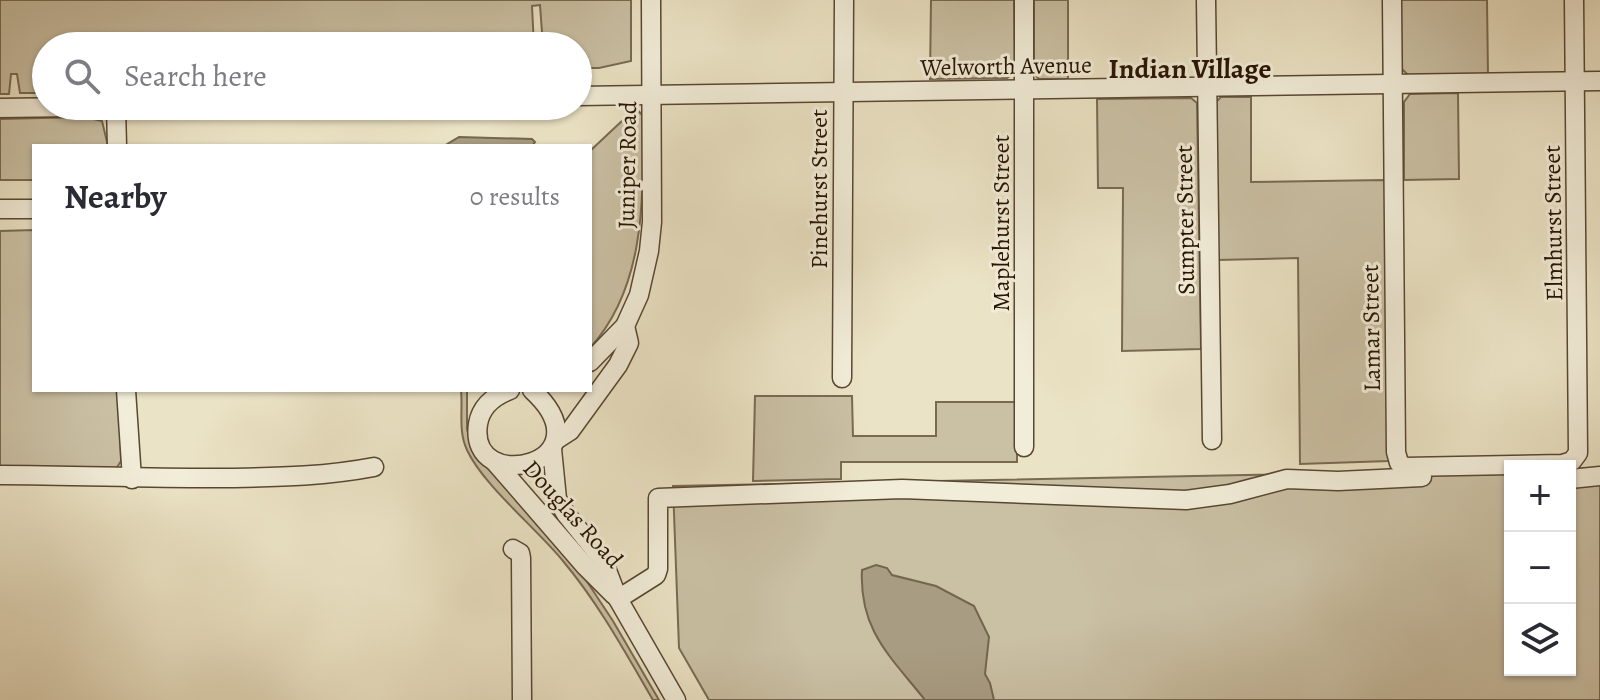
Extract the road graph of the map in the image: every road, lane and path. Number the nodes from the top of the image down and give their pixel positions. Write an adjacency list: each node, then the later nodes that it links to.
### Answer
1 (651, 0): 14 (street, Juniper Road)
2 (844, 0): 12 (street, Pinehurst Street)
3 (1024, 0): 11 (street, Maplehurst Street)
4 (1206, 0): 10 (street, Sumpter Street)
5 (1392, 0): 9 (street, Lamar Street)
6 (1574, 0): 7 (street, Elmhurst Street)
7 (1575, 81): 8 (street, Welworth Avenue); 9 (street, Welworth Avenue); 31 (street, Elmhurst Street)
8 (1600, 81)
9 (1393, 85): 10 (street, Welworth Avenue); 31 (street, Lamar Street)
10 (1207, 87): 11 (street, Welworth Avenue); 29 (street, Sumpter Street)
11 (1025, 90): 12 (street, Welworth Avenue); 32 (street, Maplehurst Street)
12 (843, 93): 14 (street, Welworth Avenue); 23 (street, Pinehurst Street)
13 (592, 96): 14 (street, Welworth Avenue)
14 (652, 96): 21 (street, Juniper Road)
15 (0, 108): 16 (street)
16 (32, 108)
17 (116, 120): 18 (street)
18 (117, 144)
19 (0, 209): 20 (street)
20 (32, 209)
21 (625, 326): 22 (street, Juniper Road); 30 (street, Juniper Road)
22 (592, 360)
23 (842, 378)
24 (126, 392): 39 (street)
25 (476, 392): 28 (street)
26 (506, 392): 28 (street)
27 (534, 392): 30 (street, Douglas Road)
28 (479, 419): 33 (street, Douglas Road)
29 (1212, 440)
30 (554, 444): 33 (street, Juniper Road); 41 (street, Douglas Road)
31 (1579, 445)
32 (1024, 447)
33 (493, 460): 41 (street, Douglas Road)
34 (374, 467): 39 (street)
35 (0, 475): 39 (street)
36 (1504, 475): 41 (street)
37 (1600, 476): 38 (street)
38 (1576, 478)
39 (132, 479)
40 (513, 549): 42 (street)
41 (618, 599): 43 (street, Douglas Road)
42 (522, 700)
43 (676, 700)

